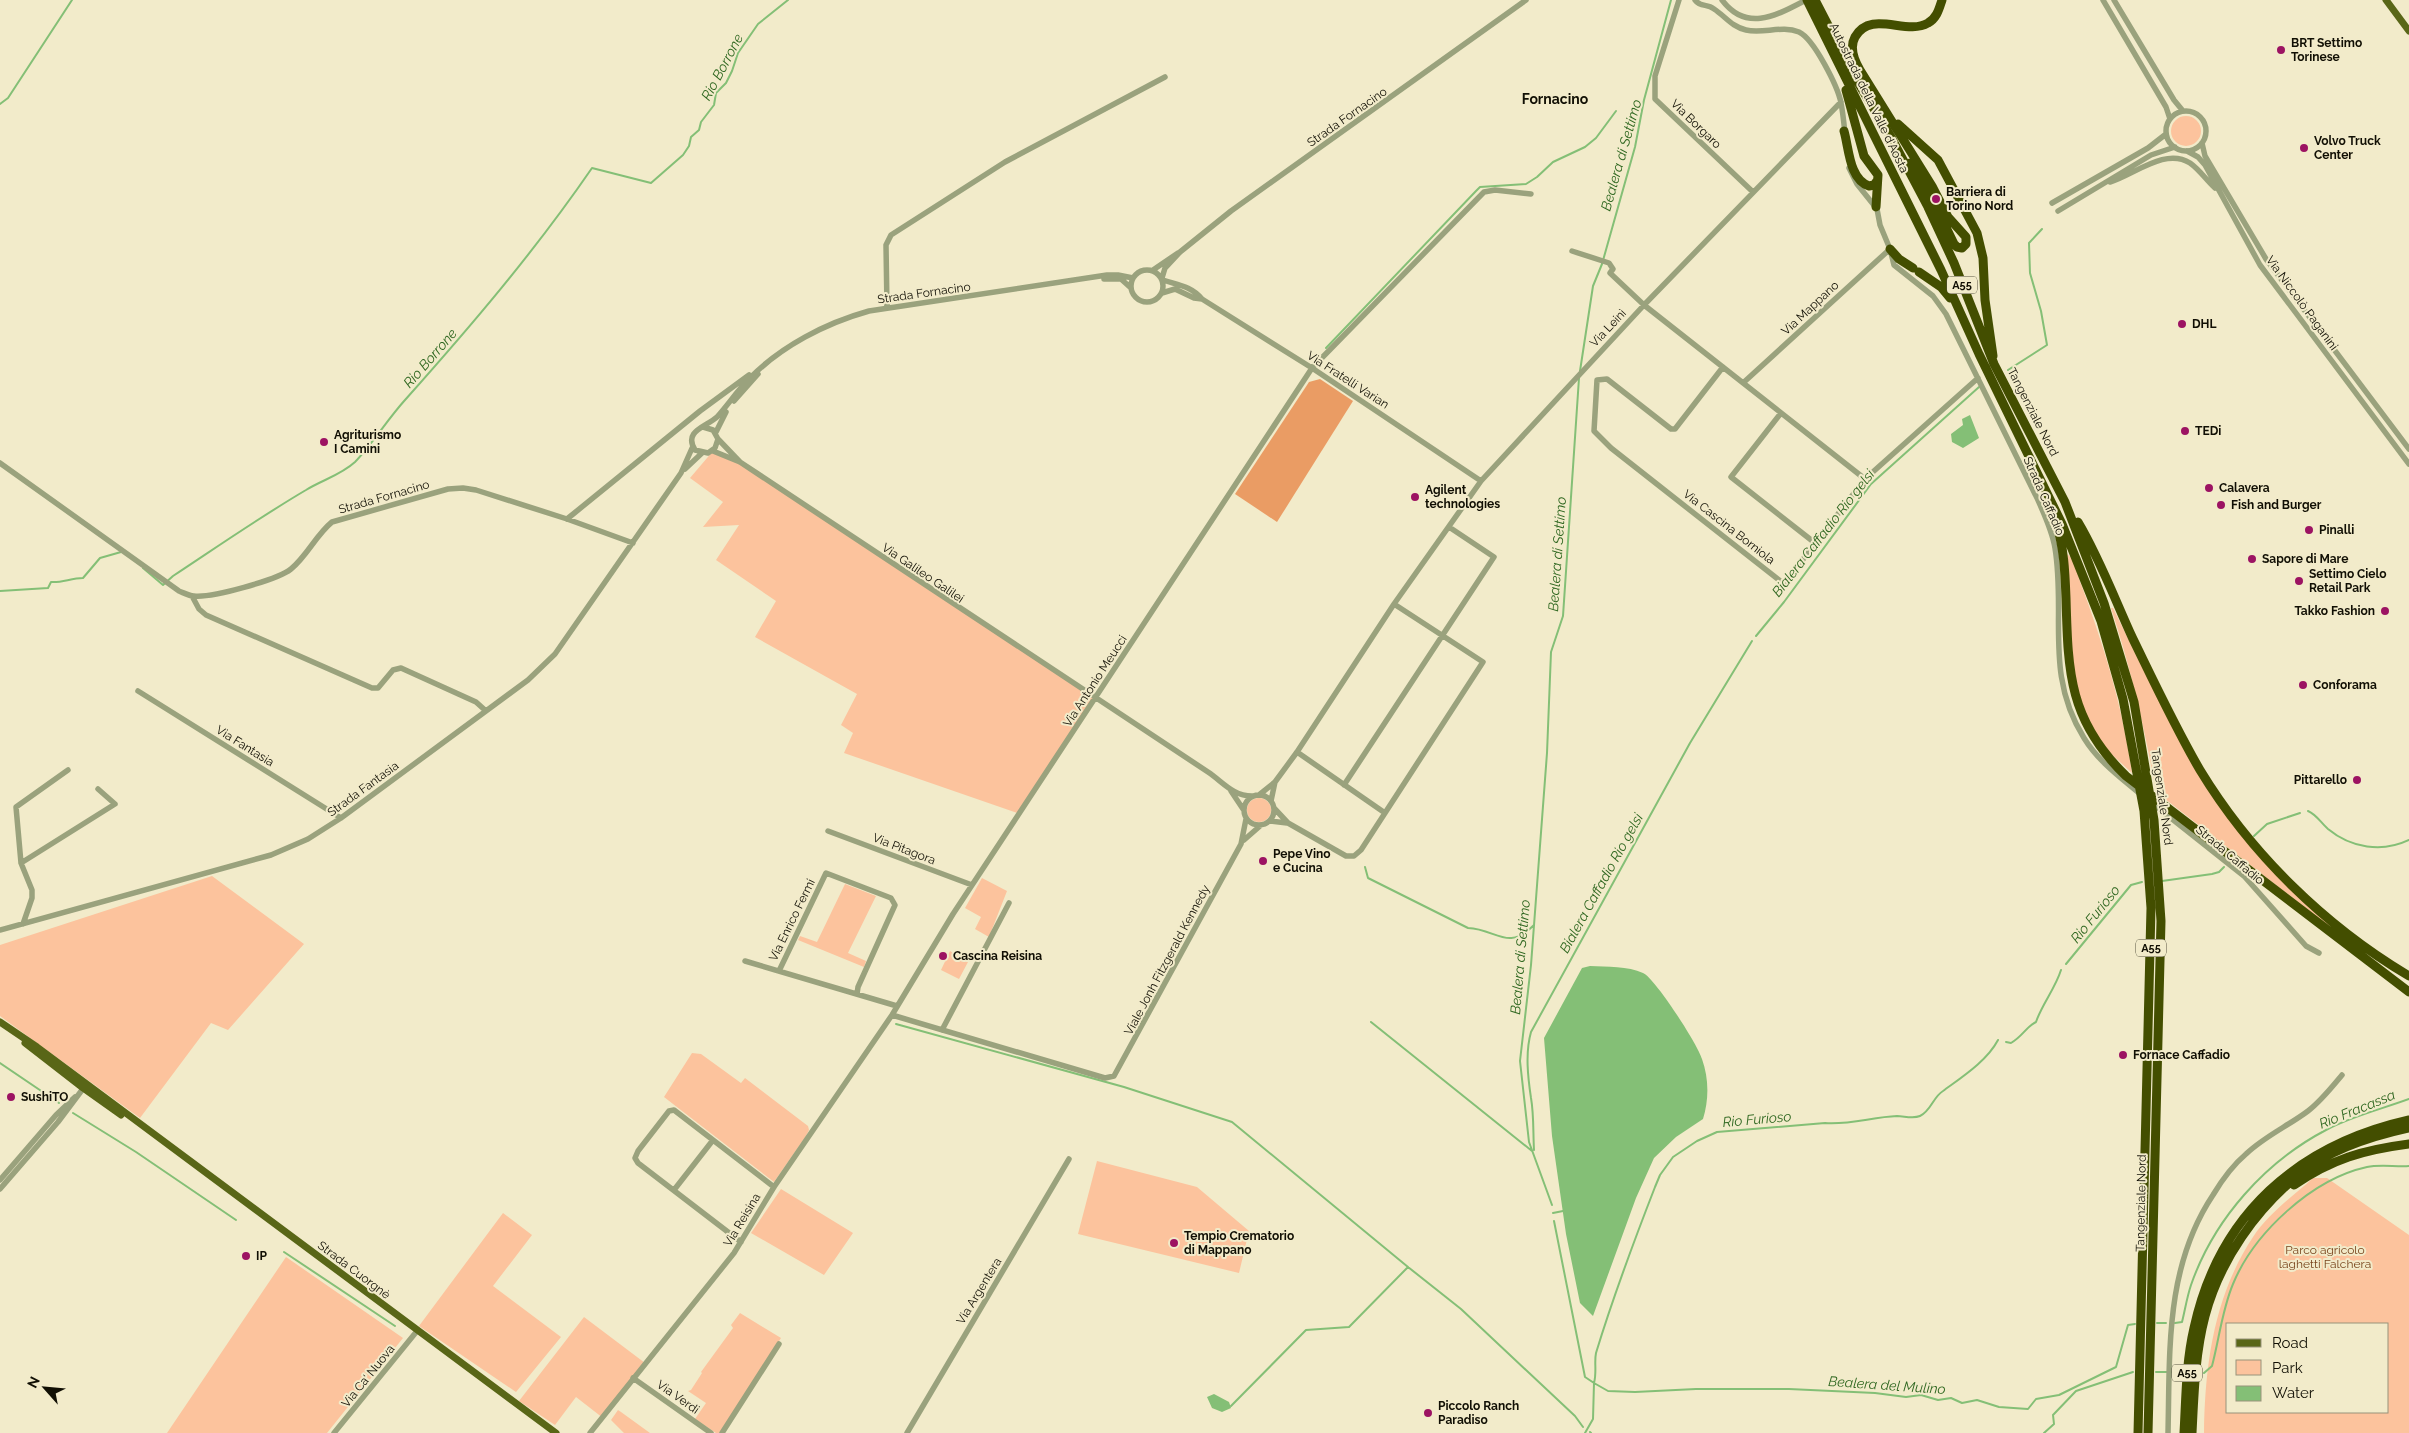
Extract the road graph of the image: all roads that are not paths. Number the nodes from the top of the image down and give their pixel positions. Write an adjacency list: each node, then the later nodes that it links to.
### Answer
1 (1526, 0): 39 (street, Strada Fornacino)
2 (1679, 0): 29 (street, Via Borgaro)
3 (1695, 0): 12 (street)
4 (1703, 0): 12 (street)
5 (1722, 0): 6 (street)
6 (1806, 0): 14 (highway, Autostrada della Valle d'Aosta)
7 (1815, 0): 22 (highway, Autostrada della Valle d'Aosta)
8 (2103, 0): 19 (street)
9 (2114, 0): 17 (street)
10 (2386, 0): 13 (main road)
11 (1942, 1): 18 (highway)
12 (1707, 6): 16 (street, Strada Caffadio)
13 (2409, 31)
14 (1841, 70): 26 (highway); 34 (highway, Autostrada della Valle d'Aosta)
15 (1164, 76): 49 (street)
16 (1841, 102): 20 (street, Strada Caffadio); 29 (street, Via Leinì)
17 (2183, 111): 19 (street); 23 (street)
18 (1889, 114): 36 (highway); 52 (highway)
19 (2170, 119): 21 (street)
20 (1844, 131): 26 (highway); 33 (street, Strada Caffadio)
21 (2166, 134): 24 (street); 31 (street)
22 (1891, 137): 32 (highway, Autostrada della Valle d'Aosta); 36 (highway)
23 (2202, 142): 25 (street); 63 (street, Via Niccolò Paganini)
24 (2175, 147): 25 (street); 27 (street)
25 (2187, 151): 28 (street, Via Niccolò Paganini)
26 (1877, 181): 33 (highway)
27 (2108, 182): 28 (street); 35 (street)
28 (2216, 189): 68 (street, Via Niccolò Paganini)
29 (1753, 192): 48 (street, Via Leinì)
30 (1531, 194): 54 (street, Via Antonio Meucci)
31 (2052, 202)
32 (1926, 204): 45 (highway, Tangenziale Nord / A55)
33 (1876, 207): 37 (street, Strada Caffadio)
34 (1911, 211): 50 (highway, Tangenziale Nord / A55)
35 (2058, 211)
36 (1956, 246): 45 (highway)
37 (1890, 249): 50 (highway); 56 (street, Strada Caffadio); 57 (street, Via Mappano)
38 (1572, 251): 48 (street)
39 (1180, 252): 40 (street, Strada Fornacino); 43 (street, Strada Fornacino)
40 (1153, 270): 42 (street); 43 (street)
41 (1097, 278): 42 (street, Strada Fornacino); 44 (street, Strada Fornacino); 49 (street, Strada Fornacino)
42 (1133, 278): 44 (street)
43 (1162, 279): 46 (street); 47 (street, Via Fratelli Varian)
44 (1131, 288): 46 (street)
45 (1963, 288): 52 (highway, Tangenziale Nord / A55)
46 (1162, 293): 47 (street, Via Fratelli Varian)
47 (1202, 299): 54 (street, Via Fratelli Varian)
48 (1644, 305): 53 (street); 72 (street, Via Leinì)
49 (887, 308): 51 (street, Strada Fornacino)
50 (1979, 354): 71 (highway, Tangenziale Nord / A55)
51 (766, 364): 55 (street, Strada Fornacino); 60 (street, Strada Fornacino)
52 (1994, 364): 73 (highway, Tangenziale Nord / A55)
53 (1723, 367): 57 (street); 77 (street, Via Cascina Borniola)
54 (1312, 368): 72 (street, Via Fratelli Varian); 82 (street, Via Antonio Meucci)
55 (756, 372): 59 (street, Strada Fornacino); 74 (street, Strada Fornacino)
56 (1978, 378): 70 (street, Via Cascina Borniola); 86 (street, Strada Caffadio)
57 (1743, 383): 58 (street)
58 (1781, 413): 70 (street); 77 (street)
59 (703, 427): 60 (street); 62 (street)
60 (716, 432): 61 (street)
61 (718, 439): 64 (street); 66 (street, Via Galileo Galilei)
62 (693, 446): 65 (street); 69 (street)
63 (2409, 449)
64 (713, 451): 65 (street); 66 (street, Via Galileo Galilei)
65 (702, 453): 69 (street)
66 (740, 462): 82 (street, Via Galileo Galilei)
67 (0, 463): 78 (street)
68 (2409, 464)
69 (681, 473): 76 (street, Strada Fantasia)
70 (1865, 479): 77 (street, Via Cascina Borniola)
71 (2041, 480): 86 (highway, A55); 141 (highway, Tangenziale Nord / A55)
72 (1481, 481): 75 (street, Via Leinì)
73 (2065, 502): 111 (highway, A55); 142 (highway, Tangenziale Nord / A55)
74 (567, 519): 76 (street, Strada Fornacino); 78 (street, Strada Fornacino)
75 (1449, 527): 79 (street, Via Leinì); 80 (street)
76 (633, 543): 83 (street, Strada Fantasia)
77 (1816, 543)
78 (192, 596): 83 (street)
79 (1394, 604): 80 (street); 84 (street, Via Leinì)
80 (1442, 635): 88 (street); 95 (street)
81 (138, 691): 96 (street, Via Fantasia)
82 (1095, 699): 90 (street, Via Galileo Galilei); 104 (street, Via Antonio Meucci)
83 (486, 711): 96 (street, Strada Fantasia)
84 (1297, 752): 87 (street, Via Leinì); 88 (street)
85 (68, 770): 103 (street)
86 (2127, 780): 108 (street, Strada Caffadio); 112 (highway, A55)
87 (1275, 782): 91 (street); 92 (street)
88 (1344, 785): 95 (street)
89 (98, 789): 103 (street)
90 (1231, 791): 91 (street); 94 (street)
91 (1255, 796): 92 (street); 94 (street)
92 (1271, 801): 93 (street)
93 (1274, 808): 98 (street); 99 (street)
94 (1243, 809): 97 (street)
95 (1385, 813): 99 (street)
96 (341, 818): 106 (street, Strada Fantasia)
97 (1246, 819): 100 (street); 102 (street, Viale Jonh Fitzgerald Kennedy)
98 (1270, 821): 99 (street); 100 (street)
99 (1288, 823)
100 (1260, 826): 102 (street, Viale Jonh Fitzgerald Kennedy)
101 (828, 831): 104 (street, Via Pitagora)
102 (1241, 844): 117 (street, Viale Jonh Fitzgerald Kennedy)
103 (21, 863): 106 (street)
104 (972, 885): 114 (street, Via Antonio Meucci)
105 (1009, 903): 117 (street)
106 (23, 924): 107 (street, Strada Fantasia)
107 (0, 930)
108 (2319, 953)
109 (746, 961): 110 (street, Via Enrico Fermi)
110 (779, 971): 113 (street, Via Enrico Fermi); 113 (street, Via Enrico Fermi)
111 (2409, 976)
112 (2409, 992)
113 (858, 994): 114 (street, Via Enrico Fermi)
114 (897, 1006): 115 (street, Via Reisina)
115 (892, 1015): 117 (street); 127 (street, Via Reisina)
116 (0, 1022): 119 (main road, Strada Cuorgnè)
117 (942, 1030)
118 (2342, 1075): 143 (street)
119 (85, 1086): 120 (street); 132 (main road, Strada Cuorgnè)
120 (75, 1097): 126 (street); 128 (street)
121 (2409, 1120): 144 (highway, A55)
122 (2409, 1128): 130 (highway, A55)
123 (713, 1140): 127 (street); 129 (street); 129 (street)
124 (2409, 1144): 130 (highway)
125 (1069, 1159): 140 (street, Via Argentera)
126 (0, 1180)
127 (774, 1187): 131 (street, Via Reisina)
128 (0, 1189)
129 (674, 1190): 131 (street)
130 (2276, 1195): 145 (highway, A55)
131 (741, 1242): 134 (street, Via Reisina)
132 (417, 1331): 135 (street, Via Ca' Nuova); 136 (main road, Strada Cuorgnè)
133 (779, 1344): 139 (street)
134 (633, 1378): 137 (street, Via Reisina); 138 (street, Via Verdi)
135 (334, 1433)
136 (556, 1433)
137 (590, 1433)
138 (711, 1433)
139 (722, 1433)
140 (907, 1433)
141 (2138, 1433)
142 (2148, 1433)
143 (2168, 1433)
144 (2184, 1433)
145 (2192, 1433)

